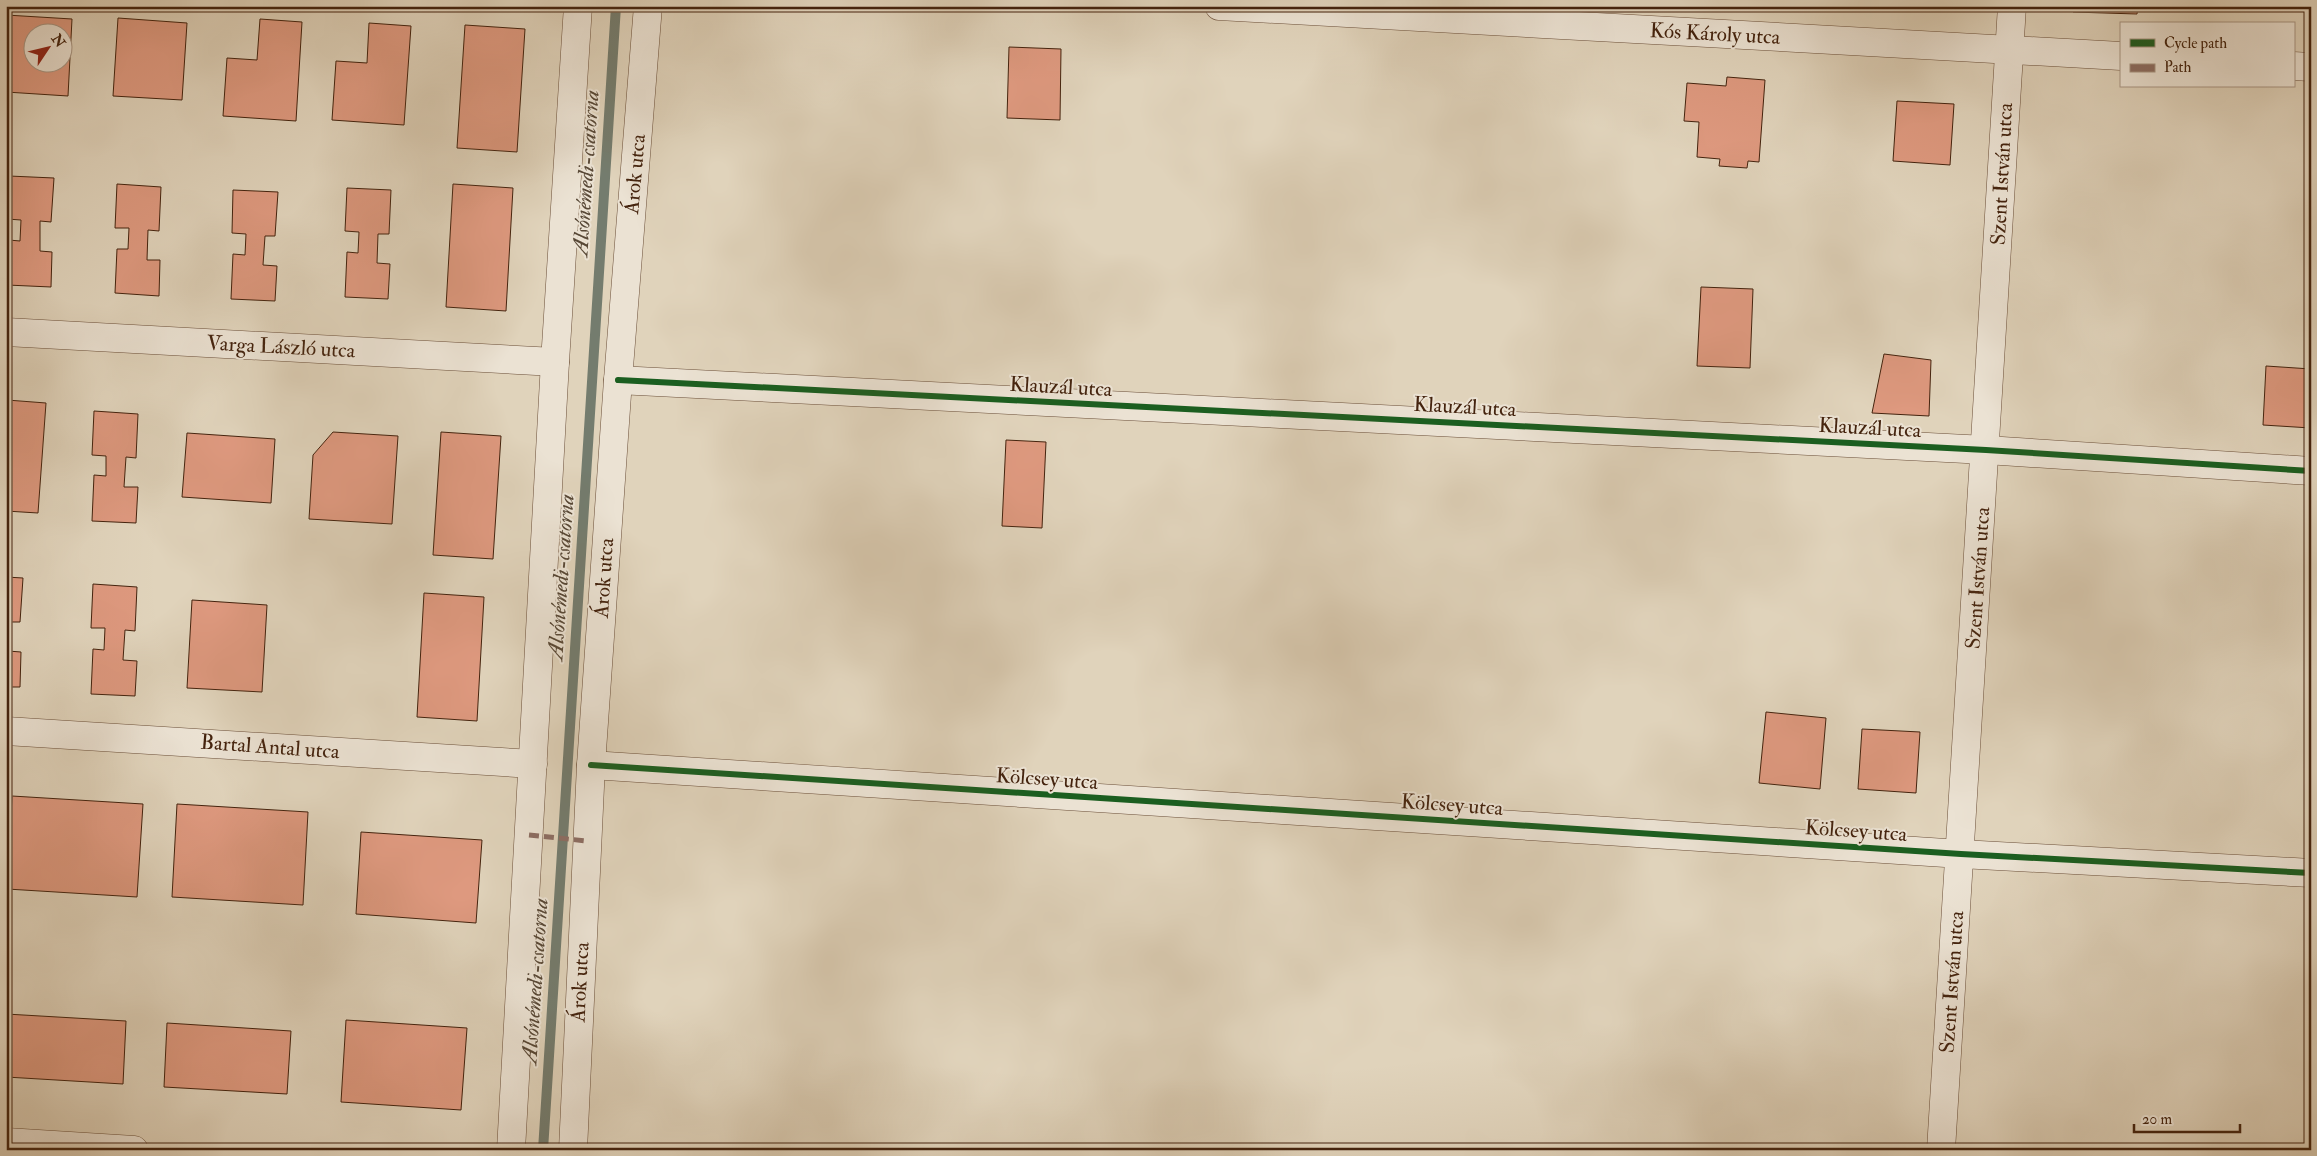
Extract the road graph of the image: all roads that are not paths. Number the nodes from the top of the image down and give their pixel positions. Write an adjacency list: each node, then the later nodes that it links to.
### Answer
1 (578, 6): 10 (street)
2 (648, 6): 11 (street, Árok utca)
3 (1219, 6): 5 (street, Kós Károly utca)
4 (2012, 6): 5 (street, Szent István utca)
5 (2009, 50): 6 (street, Kós Károly utca); 12 (street, Szent István utca)
6 (2120, 56)
7 (2294, 66): 8 (street)
8 (2311, 67)
9 (6, 332): 10 (street, Varga László utca)
10 (555, 362): 15 (street)
11 (618, 380): 12 (street, Klauzál utca); 16 (street, Árok utca)
12 (1986, 450): 13 (street, Klauzál utca); 17 (street, Szent István utca)
13 (2311, 471)
14 (6, 731): 15 (street, Bartal Antal utca)
15 (533, 764): 21 (street)
16 (591, 765): 17 (street, Kölcsey utca); 22 (street, Árok utca)
17 (1961, 854): 18 (street, Kölcsey utca); 23 (street, Szent István utca)
18 (2311, 873)
19 (6, 1142): 20 (street)
20 (134, 1150)
21 (511, 1150)
22 (573, 1150)
23 (1941, 1150)

